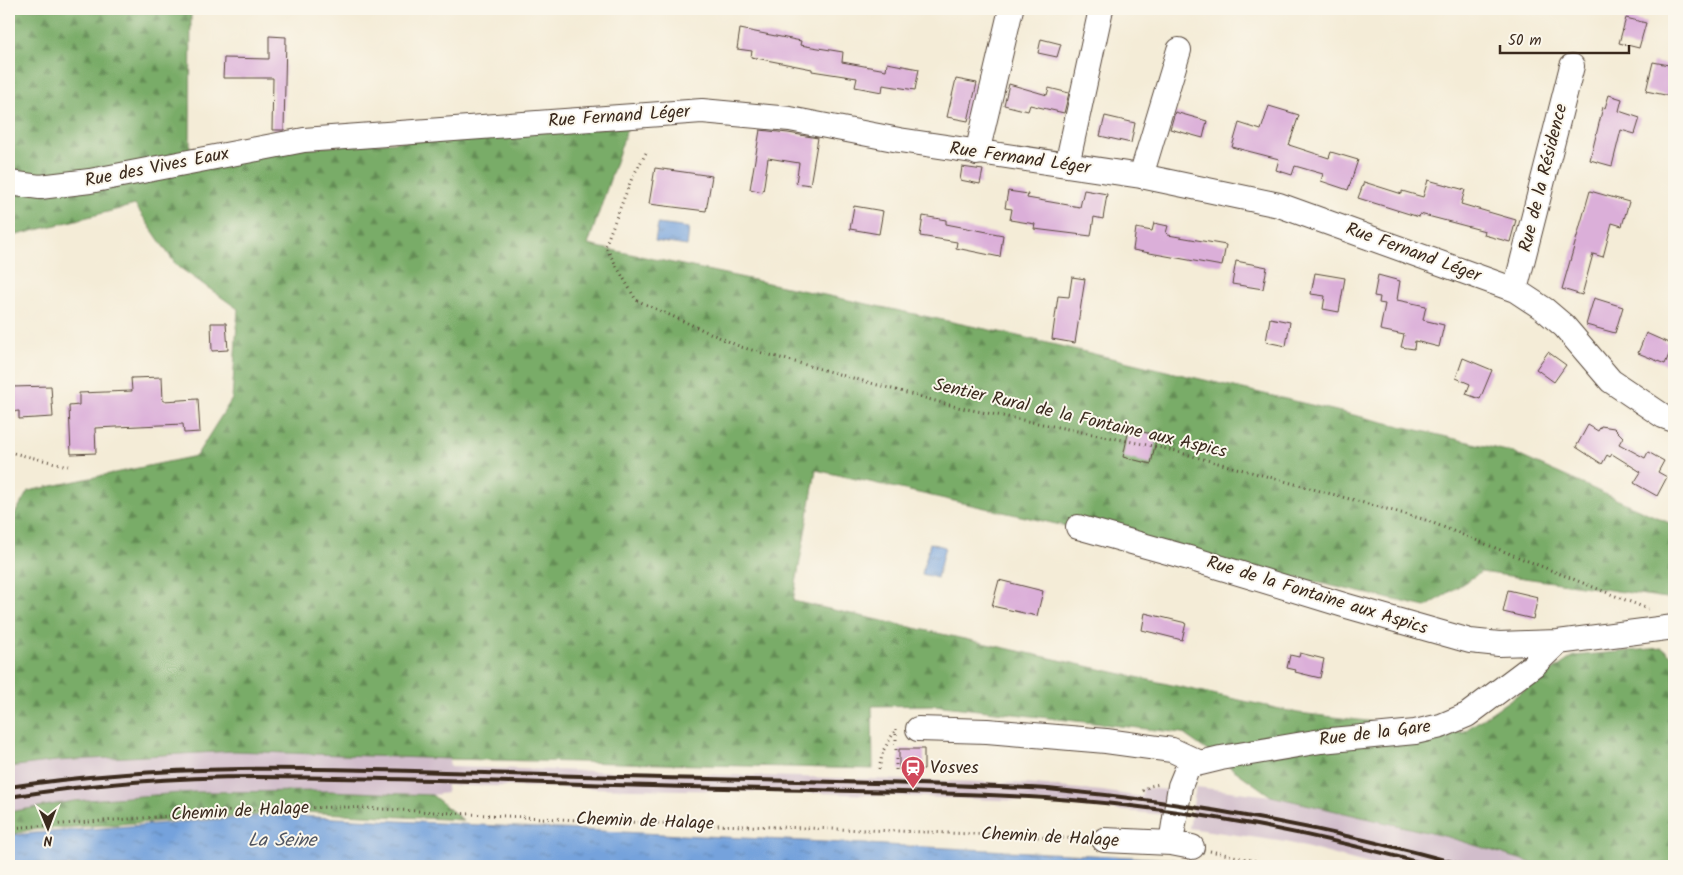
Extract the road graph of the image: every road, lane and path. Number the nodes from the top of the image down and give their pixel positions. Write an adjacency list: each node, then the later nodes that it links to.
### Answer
1 (1010, 9): 7 (street)
2 (1101, 9): 8 (street)
3 (1179, 50): 9 (street)
4 (1572, 66): 11 (street, Rue de la Résidence)
5 (304, 140): 7 (street, Rue Fernand Léger); 10 (street, Rue des Vives Eaux)
6 (646, 152): 16 (path, Sentier Rural de la Fontaine aux Aspics)
7 (977, 153): 8 (street, Rue Fernand Léger)
8 (1066, 165): 9 (street, Rue Fernand Léger)
9 (1141, 176): 11 (street, Rue Fernand Léger)
10 (9, 183)
11 (1515, 290): 12 (street, Rue Fernand Léger)
12 (1674, 420)
13 (9, 452): 14 (path)
14 (68, 466)
15 (1078, 527): 17 (street, Rue de la Fontaine aux Aspics)
16 (1665, 620): 17 (street)
17 (1558, 642): 20 (street, Rue de la Gare)
18 (907, 729): 20 (street); 21 (path)
19 (896, 747): 22 (path)
20 (1198, 762): 25 (street)
21 (879, 769)
22 (896, 770)
23 (9, 828): 24 (path, Chemin de Halage)
24 (1104, 840): 25 (street, Chemin de Halage)
25 (1181, 845): 26 (path)
26 (1279, 866)

